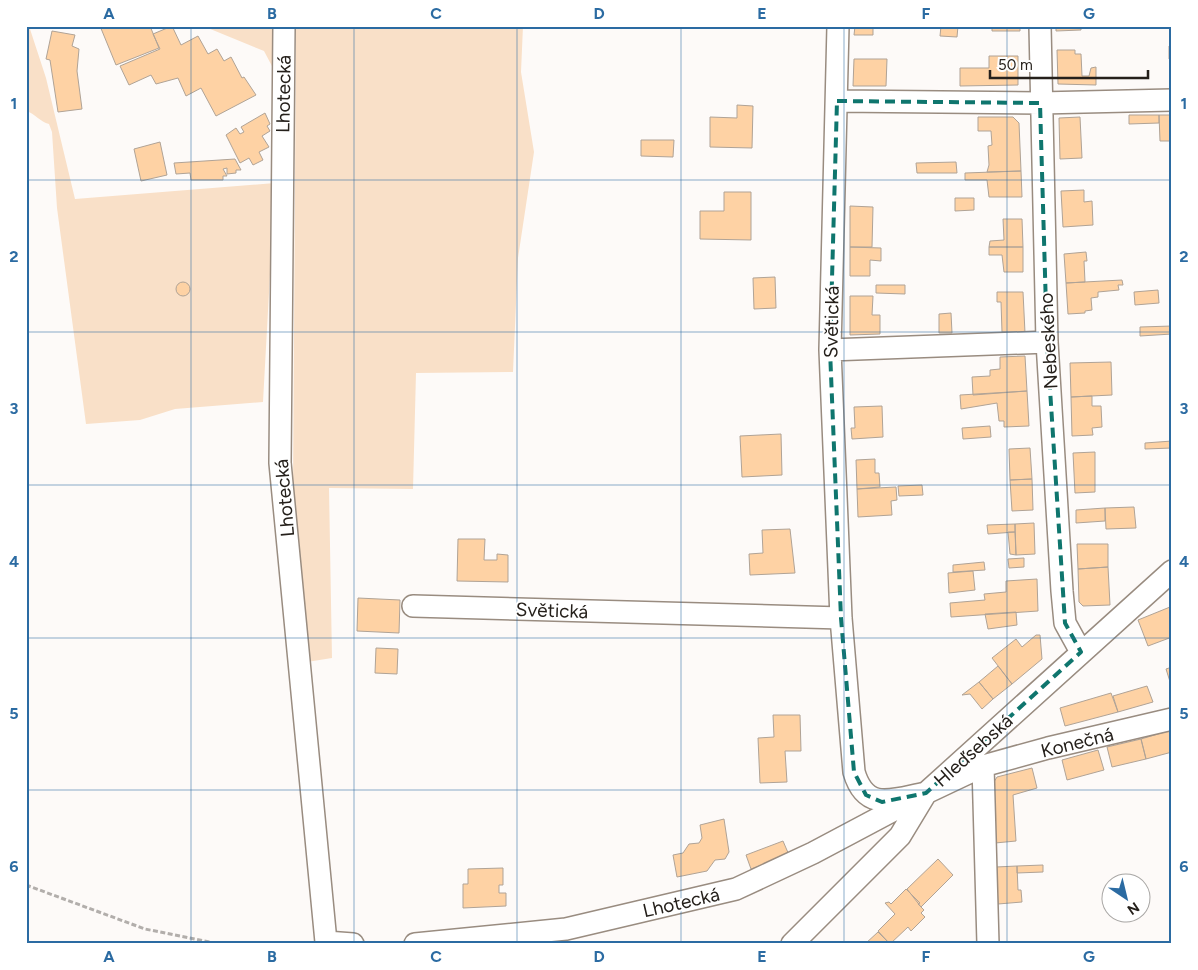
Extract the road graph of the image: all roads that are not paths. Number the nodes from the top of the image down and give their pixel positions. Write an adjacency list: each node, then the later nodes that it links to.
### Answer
1 (284, 26): 16 (street, Lhotecká)
2 (838, 26): 5 (street, Světická)
3 (1040, 26): 6 (street, Nebeského)
4 (1172, 100): 6 (street)
5 (837, 102): 6 (street); 8 (street, Světická)
6 (1040, 103): 7 (street, Nebeského)
7 (1047, 342): 8 (street); 12 (street, Nebeského)
8 (830, 350): 11 (street, Světická)
9 (1172, 572): 12 (street, Hleďsebská)
10 (413, 606): 11 (street, Světická)
11 (842, 618): 15 (street, Světická)
12 (1080, 652): 15 (street, Hleďsebská)
13 (1172, 719): 14 (street, Konečná)
14 (983, 766): 15 (street, Konečná); 19 (street)
15 (926, 793): 17 (street, Lhotecká); 18 (street, Hleďsebská)
16 (353, 944)
17 (415, 944)
18 (792, 944)
19 (988, 944)

